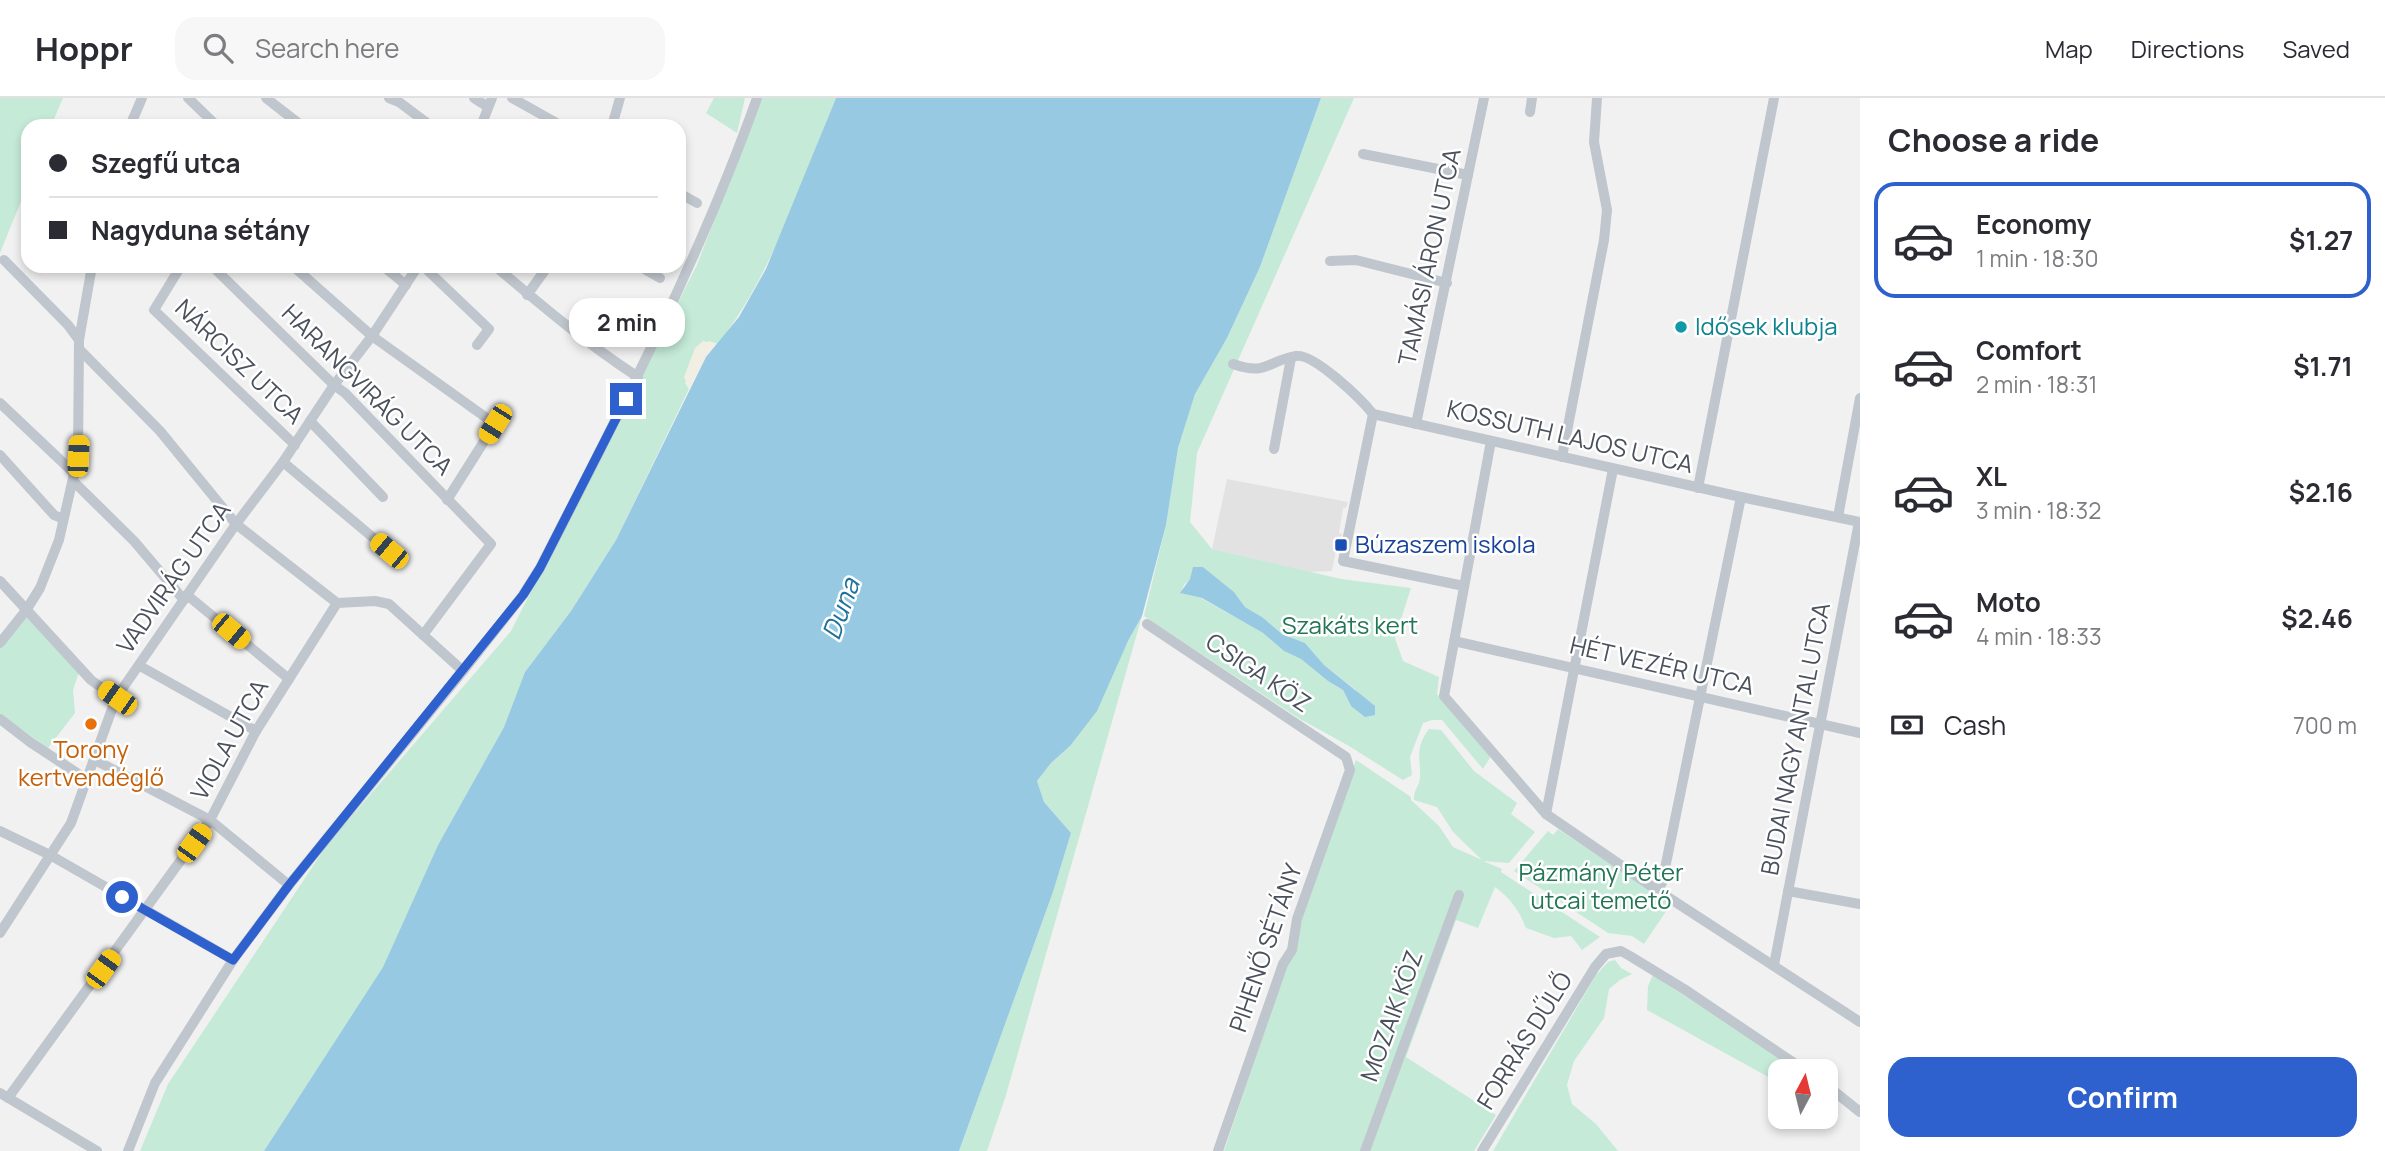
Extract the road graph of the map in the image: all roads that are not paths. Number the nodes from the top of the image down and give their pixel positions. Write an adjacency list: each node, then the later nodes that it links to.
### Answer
1 (142, 98): 15 (street)
2 (188, 98): 16 (street)
3 (266, 98): 17 (street)
4 (389, 98): 18 (street)
5 (474, 98): 13 (street)
6 (512, 98): 19 (street)
7 (620, 98): 20 (street)
8 (757, 98): 38 (street)
9 (1484, 98): 22 (street, TAMÁSI ÁRON UTCA)
10 (1532, 98): 14 (street)
11 (1597, 98): 61 (street)
12 (1774, 98): 65 (street)
13 (490, 103)
14 (1530, 112)
15 (133, 119)
16 (210, 119)
17 (293, 119)
18 (421, 119)
19 (550, 119)
20 (614, 119)
21 (1363, 154): 22 (street)
22 (1468, 175): 40 (street, TAMÁSI ÁRON UTCA)
23 (686, 197): 24 (street)
24 (697, 203)
25 (4, 260): 44 (street)
26 (1330, 261): 40 (street)
27 (90, 273): 44 (street)
28 (177, 273): 58 (street, NÁRCISZ UTCA)
29 (219, 273): 51 (street, HARANGVIRÁG UTCA)
30 (301, 273): 43 (street)
31 (391, 273): 41 (street)
32 (415, 273): 41 (street, VADVIRÁG UTCA)
33 (429, 273): 45 (street)
34 (503, 273): 42 (street)
35 (543, 273): 42 (street)
36 (651, 273): 39 (street)
37 (686, 273): 50 (street)
38 (686, 273)
39 (660, 278)
40 (1447, 283): 56 (street, TAMÁSI ÁRON UTCA)
41 (406, 285): 43 (street, VADVIRÁG UTCA)
42 (527, 295): 50 (street)
43 (372, 336): 51 (street, VADVIRÁG UTCA); 68 (street)
44 (79, 344): 48 (street); 49 (street)
45 (477, 345)
46 (1291, 358): 47 (street); 54 (street); 59 (street)
47 (1233, 364)
48 (96, 368): 49 (street); 72 (street)
49 (78, 370): 64 (street)
50 (638, 377): 85 (street)
51 (334, 385): 55 (street, VADVIRÁG UTCA); 68 (street, HARANGVIRÁG UTCA)
52 (1860, 398): 69 (street)
53 (0, 403): 64 (street)
54 (1373, 414): 56 (street, KOSSUTH LAJOS UTCA); 75 (street)
55 (310, 421): 58 (street, VADVIRÁG UTCA); 66 (street)
56 (1416, 424): 57 (street, KOSSUTH LAJOS UTCA)
57 (1491, 441): 61 (street, KOSSUTH LAJOS UTCA); 75 (street)
58 (295, 445): 62 (street, VADVIRÁG UTCA)
59 (1274, 449)
60 (0, 455): 70 (street)
61 (1562, 457): 63 (street, KOSSUTH LAJOS UTCA)
62 (283, 462): 72 (street, VADVIRÁG UTCA); 73 (street)
63 (1614, 469): 65 (street, KOSSUTH LAJOS UTCA); 84 (street)
64 (74, 477): 70 (street); 76 (street)
65 (1698, 488): 67 (street, KOSSUTH LAJOS UTCA)
66 (383, 497)
67 (1741, 498): 69 (street, KOSSUTH LAJOS UTCA); 88 (street)
68 (447, 500): 80 (street, HARANGVIRÁG UTCA)
69 (1838, 517): 71 (street, KOSSUTH LAJOS UTCA)
70 (63, 519): 78 (street)
71 (1859, 522): 90 (street, BUDAI NAGY ANTAL UTCA)
72 (236, 524): 76 (street, VADVIRÁG UTCA); 77 (street)
73 (389, 551)
74 (0, 581): 78 (street)
75 (1464, 586): 81 (street)
76 (186, 597): 83 (street, VADVIRÁG UTCA); 86 (street)
77 (337, 603): 80 (street); 86 (street, VIOLA UTCA)
78 (27, 609): 82 (street); 87 (street)
79 (1147, 624): 93 (street, CSIGA KÖZ)
80 (422, 635): 85 (street)
81 (1454, 641): 84 (street, HÉT VEZÉR UTCA); 96 (street)
82 (0, 643)
83 (140, 666): 87 (street, VADVIRÁG UTCA); 91 (street)
84 (1574, 668): 88 (street, HÉT VEZÉR UTCA); 96 (street)
85 (463, 671): 100 (street)
86 (289, 679): 91 (street, VIOLA UTCA)
87 (117, 698): 94 (street, VADVIRÁG UTCA)
88 (1699, 698): 90 (street, HÉT VEZÉR UTCA); 101 (street)
89 (0, 719): 95 (street)
90 (1820, 724): 92 (street, HÉT VEZÉR UTCA); 102 (street, BUDAI NAGY ANTAL UTCA)
91 (256, 731): 97 (street, VIOLA UTCA)
92 (1860, 733)
93 (1346, 757): 116 (street, PIHENŐ SÉTÁNY)
94 (95, 760): 95 (street, VADVIRÁG UTCA); 97 (street)
95 (86, 779): 99 (street, VADVIRÁG UTCA)
96 (1546, 814): 101 (street)
97 (211, 820): 100 (street); 105 (street, VIOLA UTCA)
98 (0, 831): 99 (street)
99 (50, 855): 105 (street); 106 (street, VADVIRÁG UTCA)
100 (289, 885): 107 (street)
101 (1657, 890): 108 (street)
102 (1788, 891): 104 (street); 108 (street, BUDAI NAGY ANTAL UTCA)
103 (1459, 895): 117 (street, MOZAIK KÖZ)
104 (1860, 904)
105 (146, 911): 107 (street); 112 (street, VIOLA UTCA)
106 (0, 933)
107 (233, 960): 115 (street)
108 (1774, 964): 109 (street)
109 (1860, 1021)
110 (1788, 1059): 118 (street, FORRÁS DŰLŐ)
111 (1838, 1094): 113 (street)
112 (4, 1095): 114 (street)
113 (1860, 1112)
114 (97, 1151)
115 (128, 1151)
116 (1218, 1151)
117 (1365, 1151)
118 (1482, 1151)

